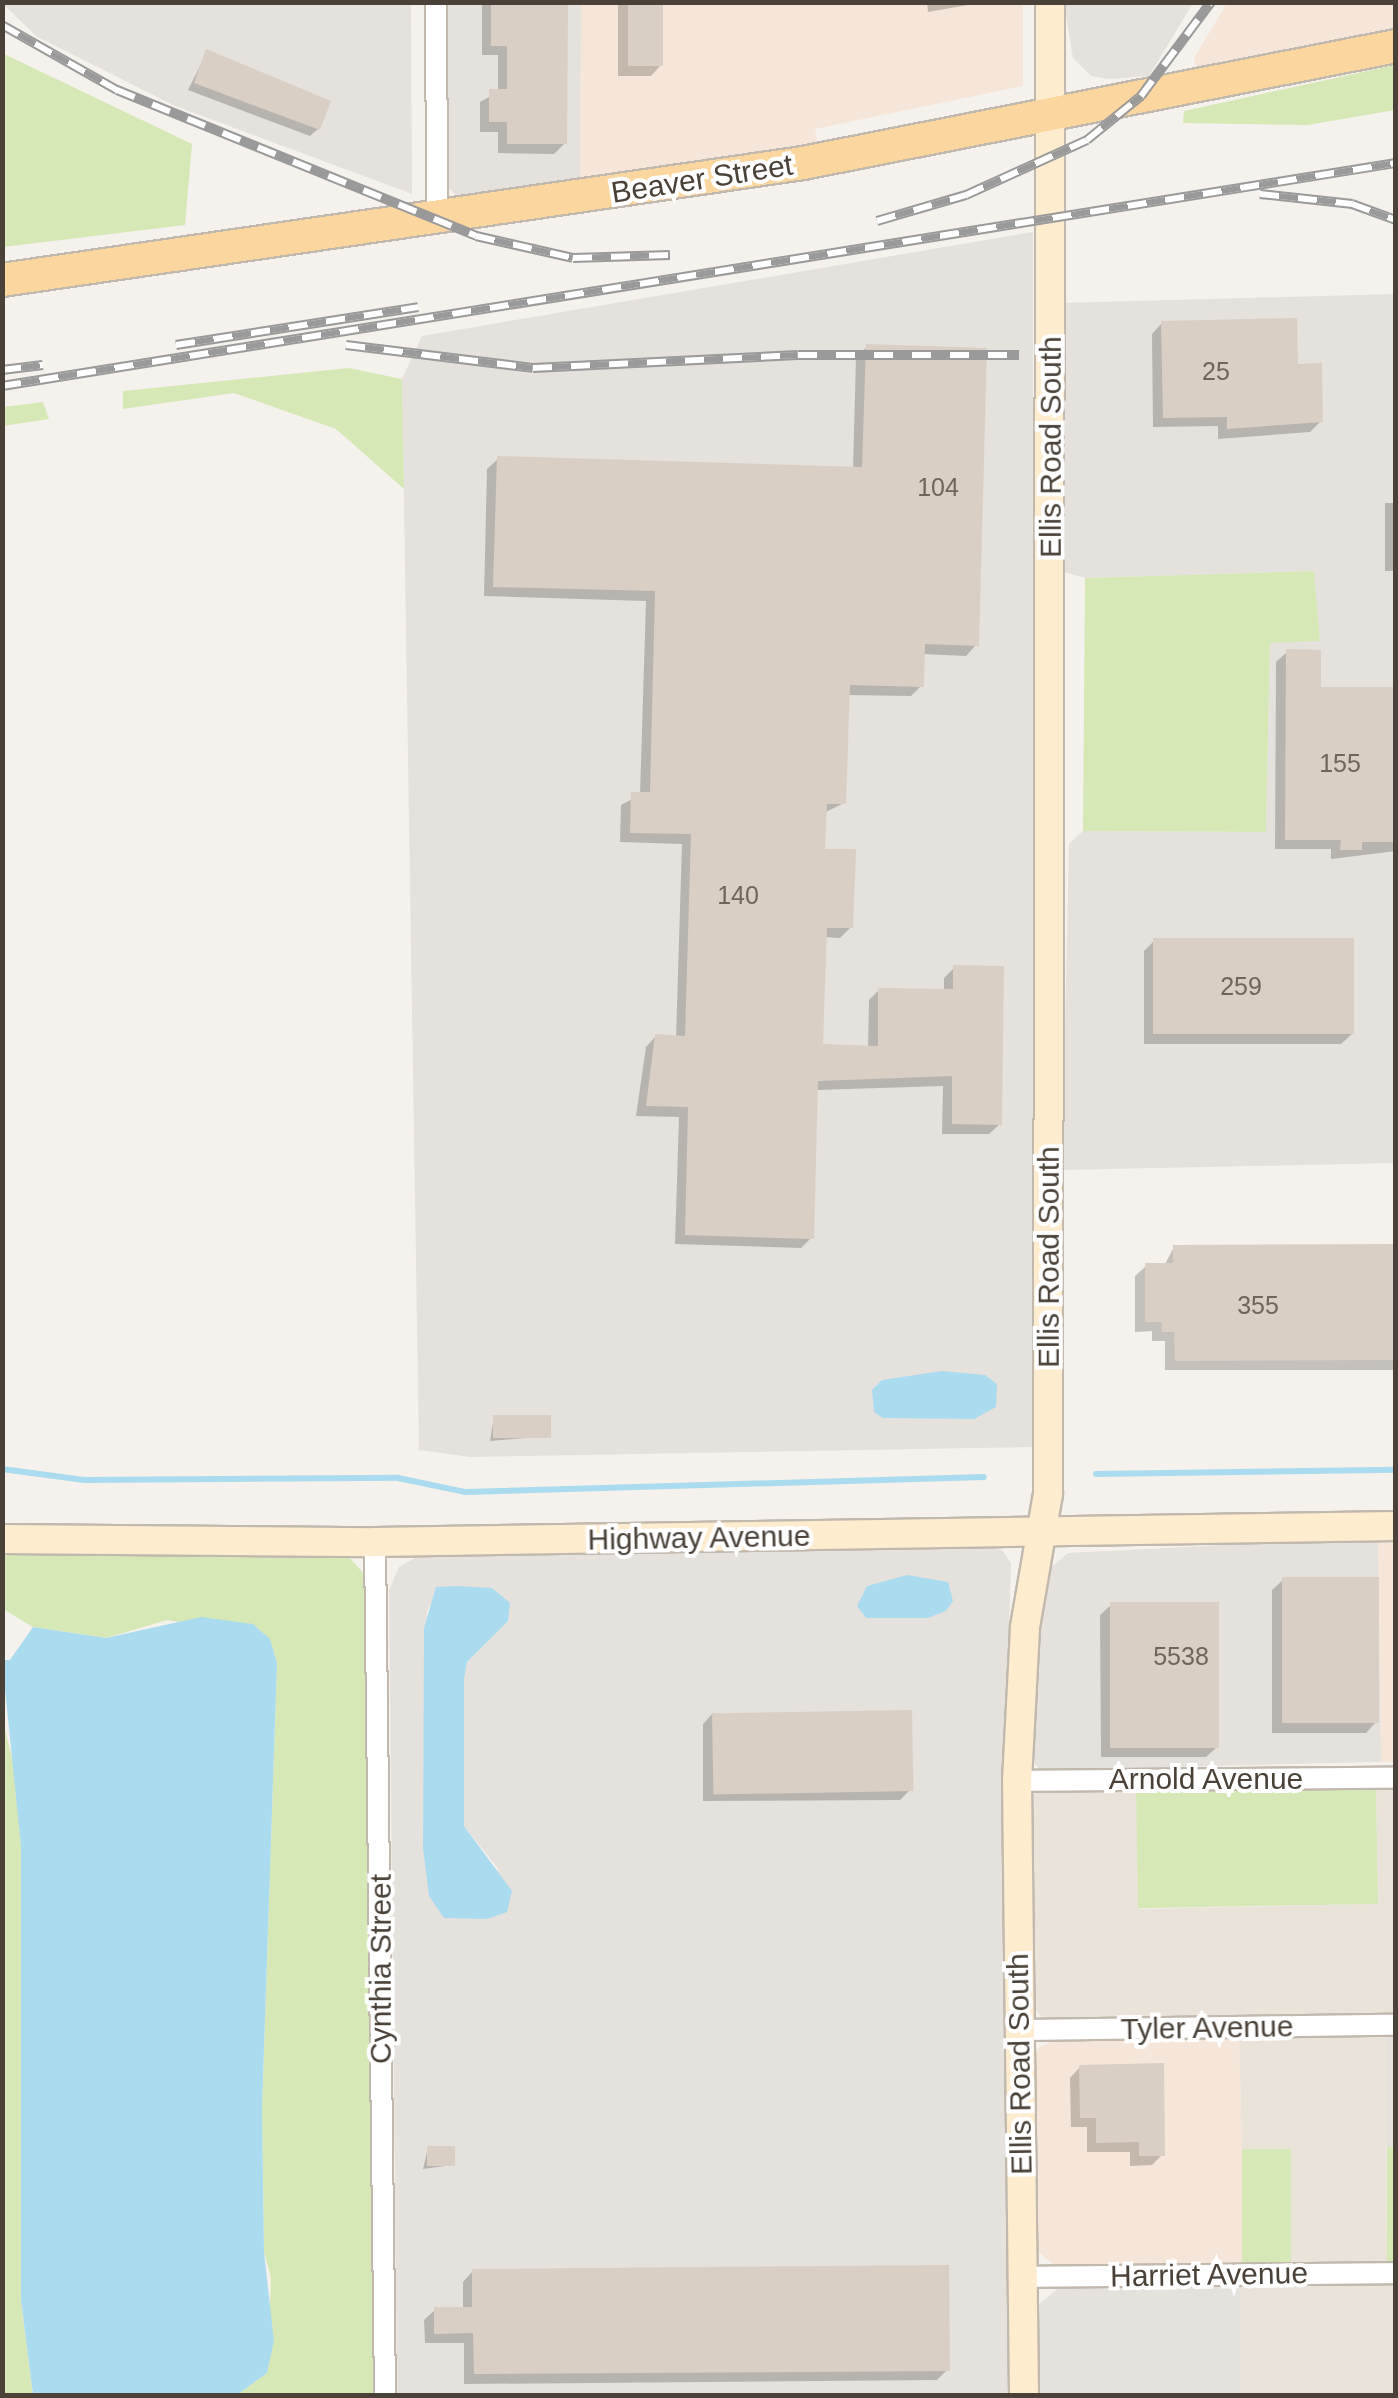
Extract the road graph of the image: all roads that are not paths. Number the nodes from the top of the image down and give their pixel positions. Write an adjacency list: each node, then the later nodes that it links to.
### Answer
1 (436, 2): 5 (street)
2 (1050, 2): 4 (street, Ellis Road South)
3 (1396, 46): 4 (main road, Beaver Street)
4 (1050, 116): 5 (main road, Beaver Street); 8 (street, Ellis Road South)
5 (437, 220): 6 (main road, Beaver Street)
6 (2, 280)
7 (1396, 1526): 8 (street, Highway Avenue)
8 (1042, 1532): 10 (street, Highway Avenue); 12 (street, Ellis Road South)
9 (2, 1539): 10 (street, Highway Avenue)
10 (375, 1542): 17 (street, Cynthia Street)
11 (1396, 1778): 12 (street, Arnold Avenue)
12 (1017, 1781): 14 (street, Ellis Road South)
13 (1396, 2025): 14 (street, Tyler Avenue)
14 (1019, 2030): 16 (street, Ellis Road South)
15 (1396, 2273): 16 (street, Harriet Avenue)
16 (1022, 2277): 18 (street, Ellis Road South)
17 (385, 2396)
18 (1024, 2396)

